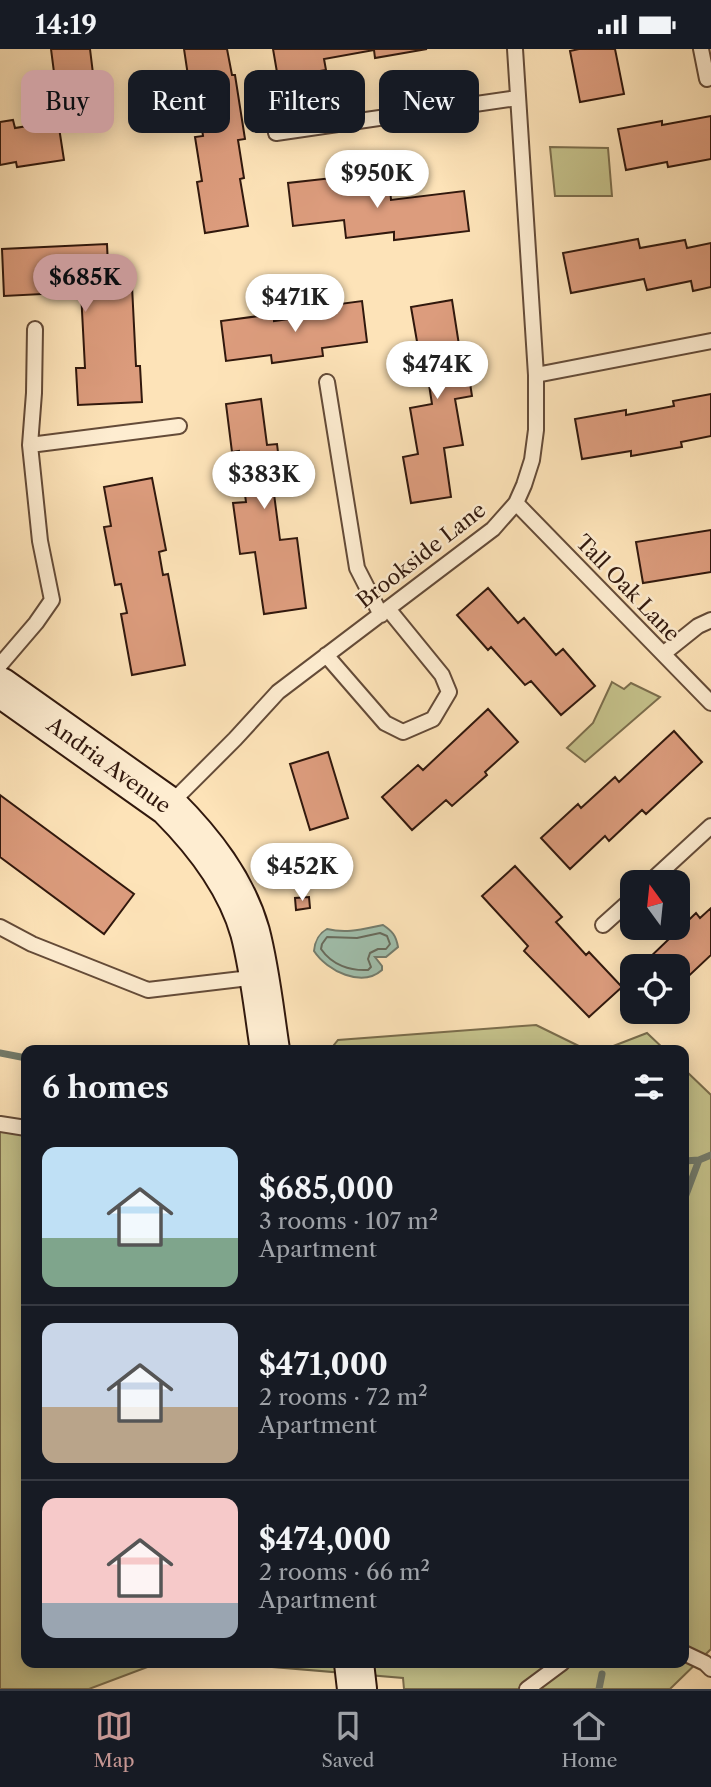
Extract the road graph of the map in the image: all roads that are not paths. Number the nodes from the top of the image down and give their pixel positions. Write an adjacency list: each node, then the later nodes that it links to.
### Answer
1 (515, 49): 4 (lane, Brookside Lane)
2 (701, 49): 3 (lane)
3 (707, 79)
4 (517, 98): 5 (lane); 8 (lane, Brookside Lane)
5 (365, 119)
6 (35, 329): 11 (lane)
7 (711, 341): 8 (lane)
8 (536, 375): 12 (lane, Brookside Lane)
9 (327, 382): 13 (lane)
10 (179, 426): 11 (lane)
11 (30, 445): 17 (lane)
12 (516, 503): 13 (lane, Brookside Lane); 15 (lane, Tall Oak Lane)
13 (385, 612): 16 (lane, Brookside Lane); 16 (lane)
14 (711, 620): 15 (lane)
15 (663, 654): 19 (lane, Tall Oak Lane)
16 (326, 655): 20 (lane, Brookside Lane)
17 (0, 665)
18 (0, 687): 20 (street, Andria Avenue)
19 (711, 703)
20 (169, 806): 26 (street, Andria Avenue)
21 (711, 826): 22 (lane)
22 (663, 870)
23 (620, 910): 24 (lane)
24 (603, 925)
25 (0, 927): 26 (lane)
26 (259, 977): 27 (street, Andria Avenue)
27 (269, 1045)
28 (0, 1124): 29 (lane)
29 (21, 1127)
30 (689, 1655): 33 (lane)
31 (355, 1668): 34 (street)
32 (555, 1668): 35 (lane)
33 (711, 1669)
34 (358, 1689)
35 (527, 1689)

